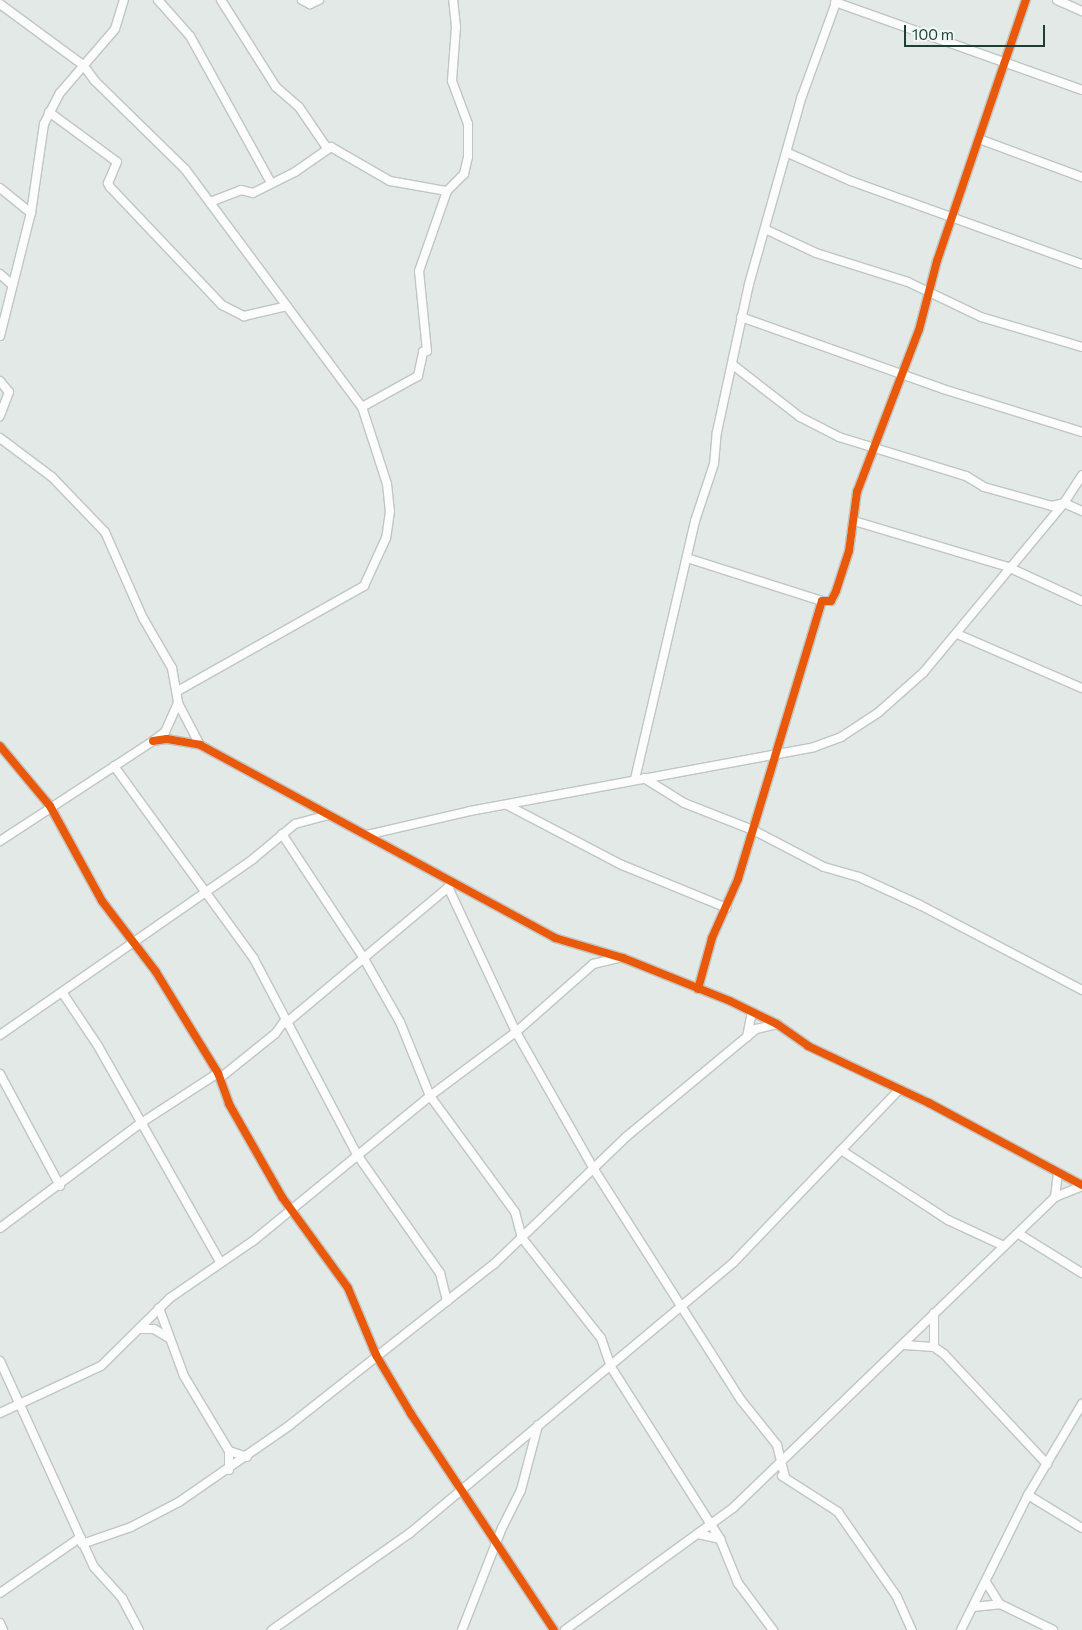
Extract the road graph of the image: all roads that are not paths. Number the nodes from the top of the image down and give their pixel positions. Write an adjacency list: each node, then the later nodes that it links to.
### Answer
1 (124, 0): 13 (street)
2 (158, 0): 20 (street)
3 (221, 0): 17 (street)
4 (302, 0): 5 (street)
5 (320, 0)
6 (453, 0): 22 (street)
7 (1026, 0): 12 (street)
8 (1057, 0): 11 (street)
9 (836, 1): 12 (street); 18 (street)
10 (0, 4): 13 (street)
11 (1082, 11)
12 (1003, 63): 14 (street); 16 (street)
13 (84, 65): 15 (street); 23 (street)
14 (1082, 90)
15 (49, 112): 24 (street); 31 (street)
16 (979, 139): 19 (street); 25 (street)
17 (327, 148): 20 (street); 22 (street)
18 (788, 153): 25 (street); 26 (street)
19 (1082, 177)
20 (270, 181): 23 (street)
21 (0, 188): 24 (street)
22 (447, 191): 38 (street)
23 (210, 202): 31 (street)
24 (31, 213): 29 (street)
25 (952, 217): 27 (street); 30 (street)
26 (767, 230): 30 (street); 32 (street)
27 (1082, 264)
28 (0, 274): 29 (street)
29 (11, 284): 33 (street)
30 (928, 293): 34 (street); 36 (street)
31 (287, 306): 38 (street)
32 (741, 317): 35 (street); 36 (street)
33 (0, 336)
34 (1082, 347)
35 (733, 365): 42 (street); 47 (street)
36 (903, 372): 40 (street); 42 (street)
37 (0, 382): 39 (street)
38 (362, 407): 53 (street)
39 (0, 416)
40 (1082, 432)
41 (0, 438): 53 (street)
42 (874, 448): 44 (street); 46 (street)
43 (1082, 475): 44 (street)
44 (1064, 503): 45 (street); 48 (street)
45 (1082, 511)
46 (854, 521): 48 (street); 49 (street)
47 (687, 558): 49 (street); 61 (street)
48 (1008, 567): 50 (street); 51 (street)
49 (822, 601): 58 (street)
50 (1082, 601)
51 (957, 634): 52 (street); 58 (street)
52 (1082, 688)
53 (178, 691): 54 (street)
54 (178, 703): 55 (street); 56 (street)
55 (153, 741): 56 (street); 59 (street)
56 (200, 745): 64 (street)
57 (0, 746): 63 (street)
58 (777, 752): 60 (street); 65 (street)
59 (114, 766): 63 (street); 70 (street)
60 (644, 778): 61 (street); 65 (street)
61 (635, 779): 62 (street)
62 (507, 805): 67 (street); 71 (street)
63 (50, 806): 68 (street); 72 (street)
64 (325, 816): 66 (street); 67 (street)
65 (753, 830): 71 (street); 76 (street)
66 (282, 834): 70 (street); 73 (street)
67 (367, 835): 69 (street)
68 (0, 841)
69 (450, 886): 73 (street); 74 (street); 81 (street)
70 (205, 891): 72 (street); 79 (street)
71 (727, 908): 75 (street)
72 (136, 943): 77 (street); 87 (street)
73 (363, 957): 79 (street); 90 (street)
74 (624, 958): 75 (street); 81 (street)
75 (698, 989): 78 (street)
76 (1082, 990)
77 (64, 995): 84 (street); 91 (street)
78 (752, 1012): 80 (street); 85 (street)
79 (285, 1022): 82 (street); 83 (street)
80 (777, 1024): 85 (street); 89 (street)
81 (516, 1032): 90 (street); 94 (street)
82 (275, 1034): 83 (street); 86 (street)
83 (292, 1034): 93 (street)
84 (0, 1035)
85 (746, 1039): 94 (street)
86 (234, 1064): 87 (street); 87 (street)
87 (217, 1073): 91 (street); 99 (street)
88 (0, 1074): 96 (street)
89 (899, 1090): 92 (street); 95 (street)
90 (430, 1096): 93 (street); 102 (street)
91 (141, 1123): 96 (street); 104 (street)
92 (842, 1150): 103 (street); 107 (street)
93 (358, 1156): 99 (street); 106 (street)
94 (595, 1171): 102 (street); 107 (street)
95 (1058, 1173): 97 (street); 98 (street)
96 (60, 1186): 100 (street)
97 (1082, 1186): 98 (street)
98 (1055, 1197): 101 (street)
99 (292, 1210): 104 (street); 114 (street)
100 (0, 1228)
101 (1019, 1234): 103 (street); 105 (street)
102 (522, 1238): 106 (street); 116 (street)
103 (1004, 1246): 109 (street)
104 (221, 1263): 108 (street)
105 (1082, 1273)
106 (447, 1301): 114 (street)
107 (680, 1304): 116 (street); 121 (street)
108 (158, 1308): 110 (street); 111 (street)
109 (934, 1313): 112 (street); 113 (street)
110 (139, 1329): 111 (street); 117 (street)
111 (169, 1338): 122 (street)
112 (904, 1345): 113 (street); 123 (street)
113 (934, 1347): 126 (street)
114 (376, 1355): 124 (street); 130 (street)
115 (0, 1362): 117 (street)
116 (611, 1367): 120 (street); 132 (street)
117 (18, 1404): 119 (street); 136 (street)
118 (1082, 1404): 126 (street)
119 (0, 1413)
120 (538, 1425): 130 (street); 137 (street)
121 (777, 1445): 123 (street); 125 (street)
122 (229, 1451): 124 (street); 127 (street)
123 (792, 1451): 125 (street)
124 (248, 1457): 127 (street)
125 (781, 1464): 128 (street); 129 (street)
126 (1047, 1464): 131 (street)
127 (229, 1470): 136 (street)
128 (773, 1473): 129 (street); 132 (street)
129 (785, 1477): 150 (street)
130 (462, 1489): 137 (street); 145 (street)
131 (1028, 1496): 133 (street); 138 (street)
132 (712, 1525): 134 (street); 135 (street)
133 (1082, 1528)
134 (698, 1534): 135 (street); 148 (street)
135 (720, 1539): 149 (street)
136 (81, 1540): 139 (street); 144 (street)
137 (497, 1544): 146 (street); 147 (street)
138 (986, 1582): 140 (street); 141 (street)
139 (0, 1594)
140 (1000, 1604): 141 (street); 152 (street)
141 (974, 1607): 151 (street)
142 (0, 1623): 143 (street)
143 (3, 1630)
144 (139, 1630)
145 (272, 1630)
146 (462, 1630)
147 (554, 1630)
148 (565, 1630)
149 (773, 1630)
150 (912, 1630)
151 (961, 1630)
152 (1053, 1630)

